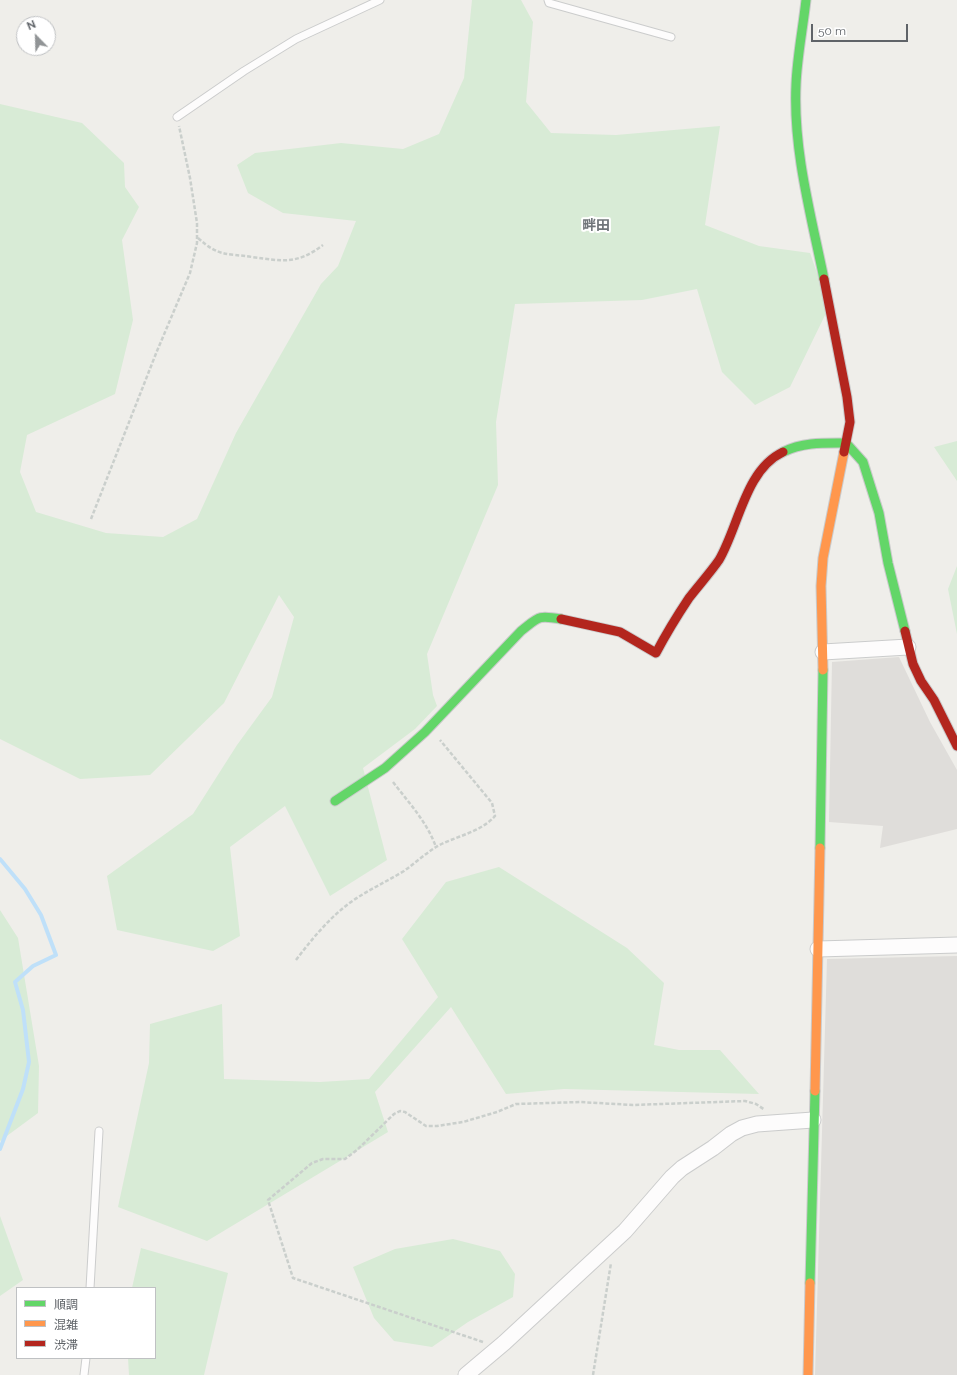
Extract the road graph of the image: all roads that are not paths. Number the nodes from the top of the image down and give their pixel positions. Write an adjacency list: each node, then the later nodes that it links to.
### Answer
1 (380, 0): 5 (lane)
2 (548, 0): 4 (lane)
3 (806, 0): 6 (street)
4 (671, 37)
5 (177, 117)
6 (846, 444): 7 (street); 8 (street); 10 (street)
7 (908, 647): 8 (street); 9 (street)
8 (824, 652): 12 (street)
9 (957, 746)
10 (335, 801)
11 (957, 945): 12 (street)
12 (818, 949): 13 (street)
13 (813, 1120): 18 (street); 19 (street)
14 (99, 1131): 15 (lane)
15 (90, 1287)
16 (86, 1359): 17 (lane)
17 (84, 1375)
18 (466, 1375)
19 (808, 1375)

